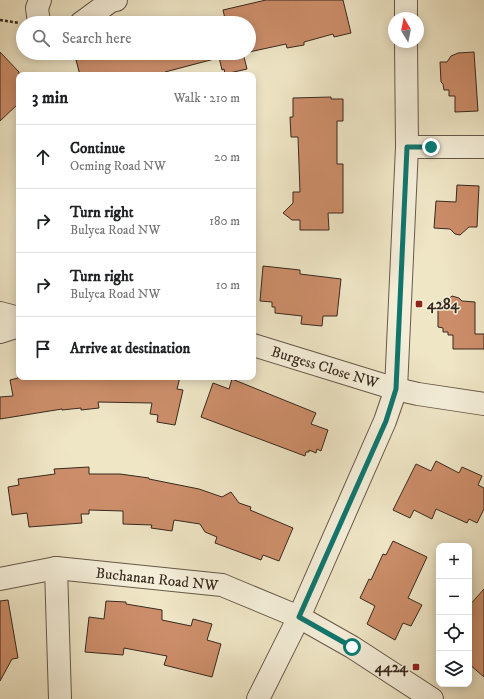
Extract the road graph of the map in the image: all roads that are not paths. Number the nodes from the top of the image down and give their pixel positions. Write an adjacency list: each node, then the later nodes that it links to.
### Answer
1 (40, 0): 5 (street)
2 (111, 0): 6 (street)
3 (406, 0): 4 (street)
4 (406, 12)
5 (38, 16)
6 (90, 16)
7 (406, 48): 9 (street)
8 (484, 146): 9 (street)
9 (407, 147): 15 (street)
10 (0, 313): 11 (street)
11 (16, 317)
12 (16, 327): 13 (street)
13 (0, 332)
14 (256, 346): 15 (street, Burgess Close NW)
15 (396, 389): 16 (street, Burgess Close NW); 19 (street)
16 (484, 404)
17 (56, 568): 18 (street, Buchanan Road NW); 19 (street, Buchanan Road NW); 20 (street)
18 (0, 579)
19 (299, 617): 21 (street); 22 (street, Buchanan Road NW)
20 (60, 699)
21 (258, 699)
22 (432, 699)

